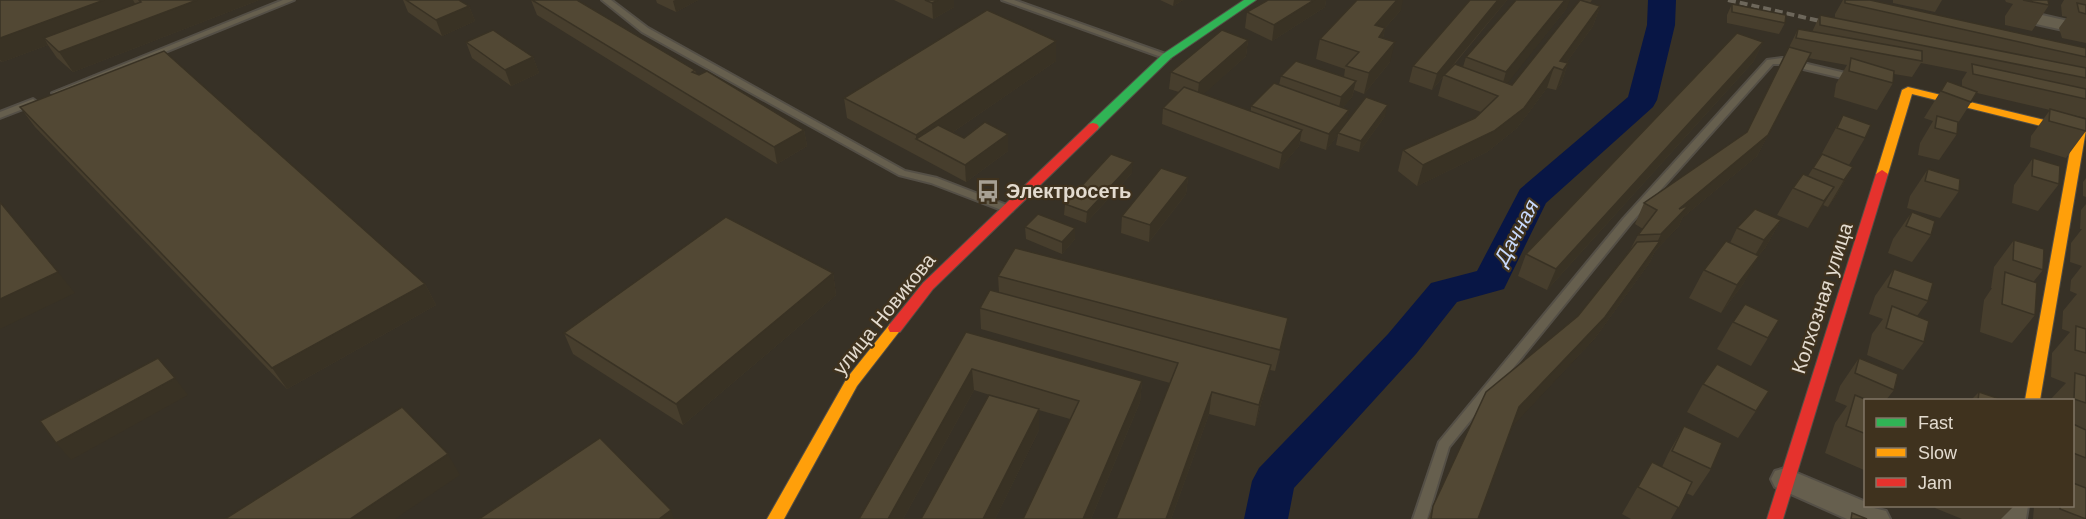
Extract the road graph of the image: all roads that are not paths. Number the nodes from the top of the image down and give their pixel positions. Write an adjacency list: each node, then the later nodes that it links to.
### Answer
1 (290, 0): 9 (lane)
2 (606, 0): 11 (lane)
3 (1006, 0): 7 (lane)
4 (1251, 0): 7 (street, улица Новикова)
5 (2042, 20): 6 (street)
6 (2086, 30)
7 (1167, 56): 11 (street, улица Новикова)
8 (1862, 80): 15 (lane)
9 (0, 115)
10 (2083, 133): 12 (street); 13 (street, Колхозная улица)
11 (1008, 209): 14 (street, улица Новикова)
12 (2032, 399)
13 (1785, 479): 16 (street, Колхозная улица); 17 (street)
14 (775, 519)
15 (1420, 519)
16 (1775, 519)
17 (1876, 519)

